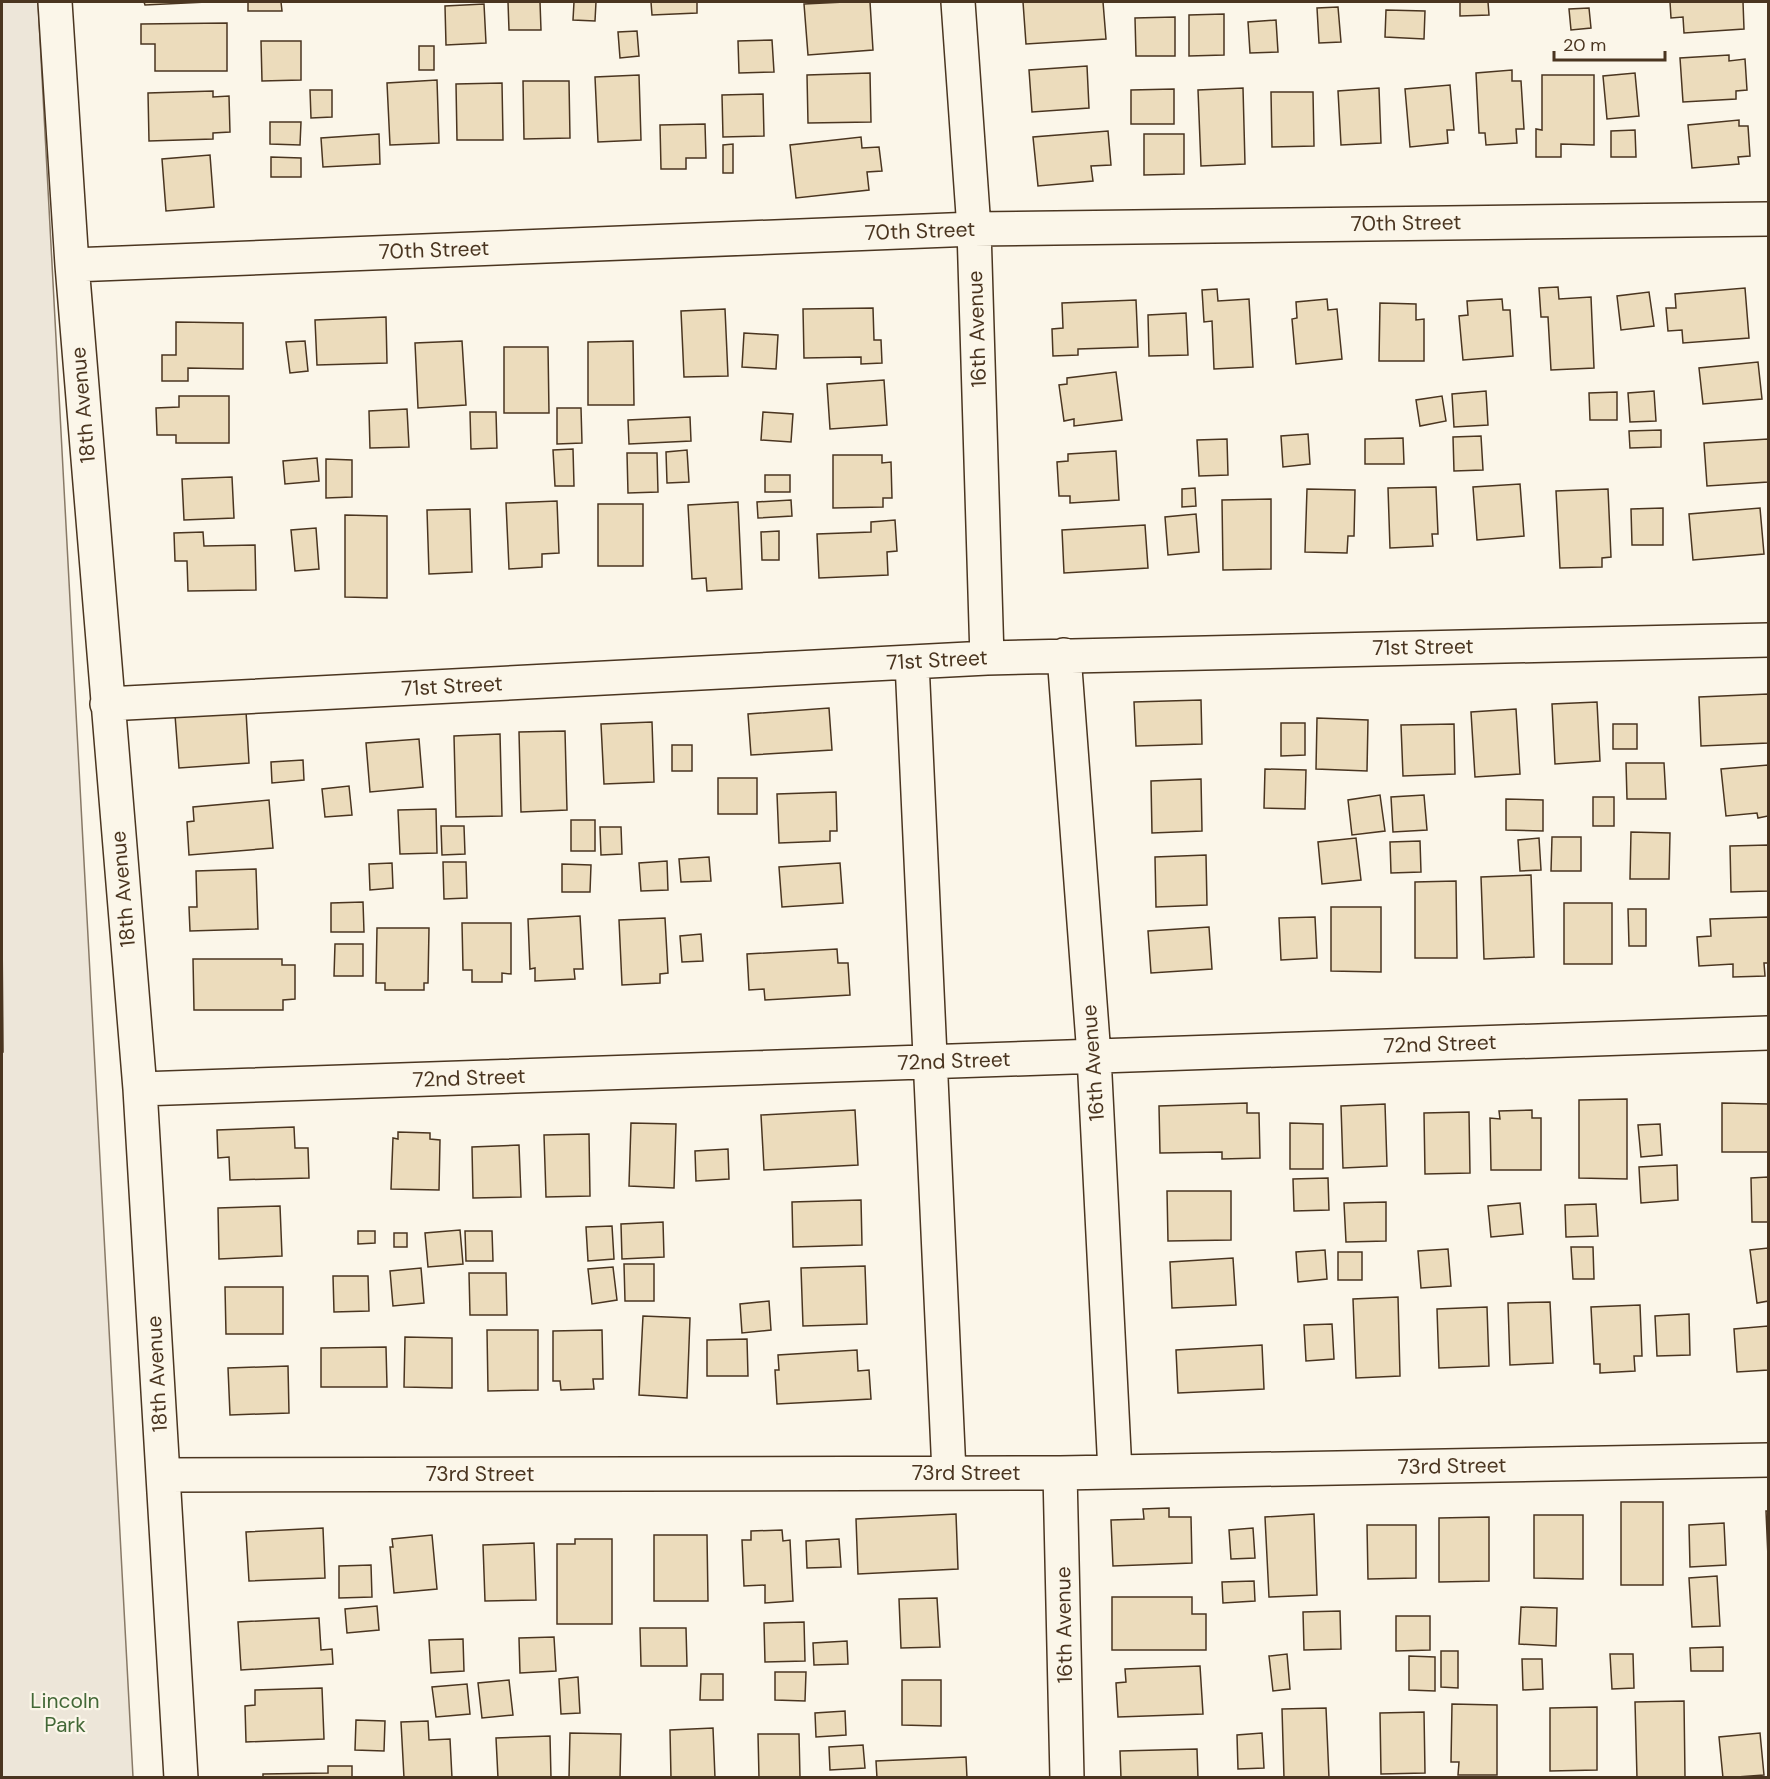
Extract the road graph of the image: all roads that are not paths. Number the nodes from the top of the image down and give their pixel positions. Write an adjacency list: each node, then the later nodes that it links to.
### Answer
1 (54, 2): 5 (street, 18th Avenue)
2 (958, 2): 4 (street, 16th Avenue)
3 (1768, 219): 4 (street, 70th Street)
4 (974, 229): 5 (street, 70th Street); 8 (street, 16th Avenue)
5 (72, 265): 10 (street, 18th Avenue)
6 (1768, 640): 7 (street, 71st Street)
7 (1064, 655): 8 (street, 71st Street); 12 (street, 16th Avenue)
8 (987, 658): 9 (street, 71st Street)
9 (912, 662): 10 (street, 71st Street); 13 (street)
10 (107, 704): 14 (street, 18th Avenue)
11 (1768, 1032): 12 (street, 72nd Street)
12 (1094, 1056): 13 (street, 72nd Street); 16 (street, 16th Avenue)
13 (931, 1062): 14 (street, 72nd Street); 17 (street)
14 (140, 1089): 19 (street, 18th Avenue)
15 (1768, 1460): 16 (street, 73rd Street)
16 (1115, 1472): 18 (street, 73rd Street)
17 (949, 1473): 18 (street, 73rd Street); 19 (street, 73rd Street)
18 (1060, 1473): 21 (street, 16th Avenue)
19 (164, 1475): 20 (street, 18th Avenue)
20 (181, 1778)
21 (1067, 1778)

